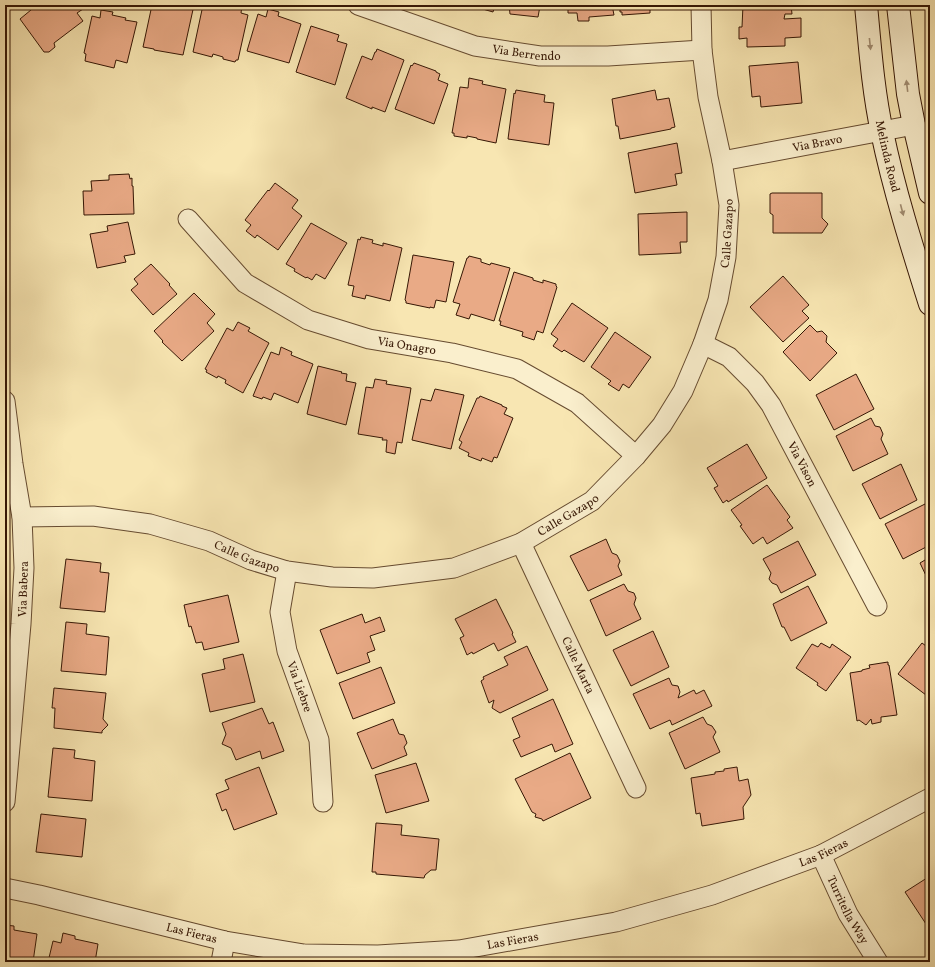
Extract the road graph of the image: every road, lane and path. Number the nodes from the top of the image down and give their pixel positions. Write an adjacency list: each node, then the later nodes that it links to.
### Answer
1 (358, 5): 5 (street, Via Berrendo)
2 (701, 5): 5 (street, Calle Gazapo)
3 (866, 5): 7 (main road, Melinda Road, one-way to 7)
4 (898, 5): 6 (main road, one-way to 4)
5 (702, 50): 8 (street, Calle Gazapo)
6 (914, 125): 7 (street, Via Bravo); 9 (main road)
7 (882, 131): 8 (street, Via Bravo); 11 (main road, Melinda Road, one-way to 11)
8 (722, 161): 12 (street, Calle Gazapo)
9 (930, 193)
10 (188, 219): 14 (street, Via Onagro)
11 (930, 304)
12 (703, 344): 14 (street, Calle Gazapo); 18 (street, Via Vison)
13 (5, 401): 15 (street, Via Babera)
14 (636, 456): 16 (street, Calle Gazapo)
15 (22, 517): 17 (street, Calle Gazapo); 21 (street, Via Babera)
16 (521, 543): 17 (street, Calle Gazapo); 19 (street, Calle Marta)
17 (287, 571): 22 (street, Via Liebre)
18 (877, 606)
19 (636, 788)
20 (930, 798): 23 (street, Las Fieras)
21 (5, 802)
22 (323, 802)
23 (821, 855): 25 (street, Las Fieras); 27 (street, Turritella Way)
24 (5, 888): 25 (street, Las Fieras)
25 (225, 940): 26 (street)
26 (221, 962)
27 (878, 962)

